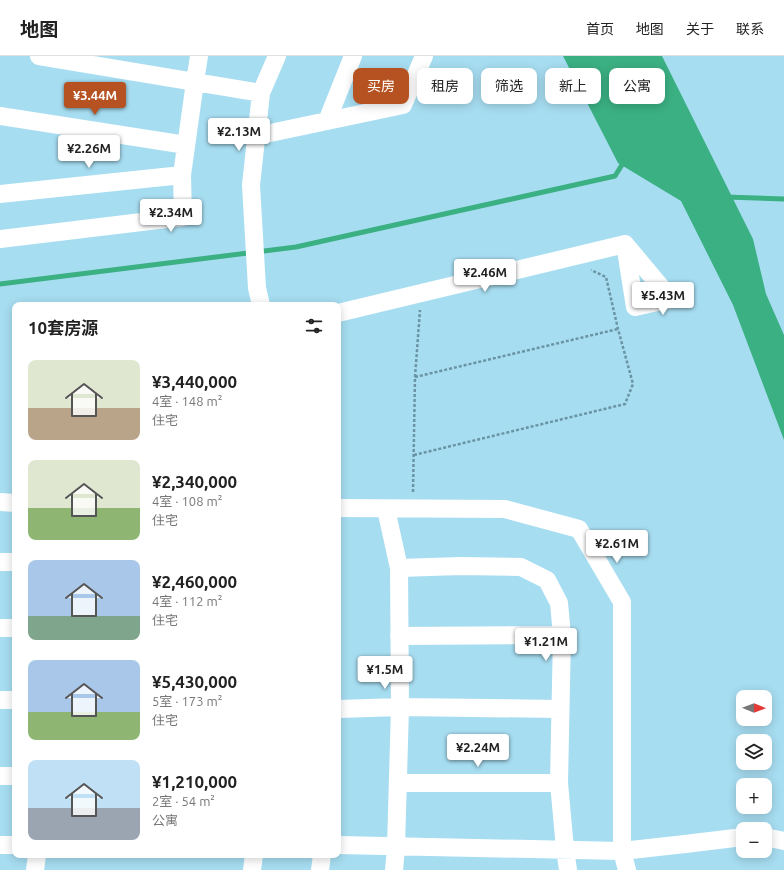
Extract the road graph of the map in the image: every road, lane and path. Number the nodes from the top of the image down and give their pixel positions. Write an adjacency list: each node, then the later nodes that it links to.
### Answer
1 (39, 56): 6 (street)
2 (199, 56): 6 (street)
3 (278, 56): 7 (street)
4 (353, 56): 9 (street)
5 (424, 56): 9 (street)
6 (194, 82): 7 (street); 11 (street)
7 (261, 93): 10 (street)
8 (0, 116): 11 (street)
9 (327, 121): 10 (street)
10 (256, 136): 17 (street)
11 (186, 145): 12 (street)
12 (182, 175): 13 (street); 14 (street)
13 (0, 194)
14 (0, 239)
15 (626, 244): 19 (street)
16 (589, 269): 20 (path)
17 (259, 302)
18 (420, 305): 21 (path)
19 (341, 312)
20 (618, 329): 21 (path); 22 (path)
21 (415, 378): 22 (path)
22 (414, 455): 27 (path)
23 (0, 502): 24 (street)
24 (12, 503)
25 (341, 508): 26 (street)
26 (386, 509): 27 (street); 30 (street)
27 (413, 509): 52 (street)
28 (0, 562): 29 (street)
29 (12, 562)
30 (399, 568): 33 (street); 34 (street)
31 (0, 628): 32 (street)
32 (12, 628)
33 (562, 635): 34 (street); 39 (street)
34 (399, 636): 37 (street)
35 (0, 700): 36 (street)
36 (12, 700)
37 (400, 707): 38 (street); 39 (street); 42 (street)
38 (341, 709)
39 (560, 709): 43 (street)
40 (0, 776): 41 (street)
41 (12, 776)
42 (398, 783): 43 (street); 50 (street)
43 (559, 783): 51 (street)
44 (736, 838): 52 (street)
45 (772, 838): 46 (street)
46 (784, 841)
47 (0, 845): 48 (street)
48 (12, 845)
49 (341, 845): 50 (street)
50 (396, 846): 51 (street); 59 (street)
51 (565, 850): 52 (street); 60 (street)
52 (622, 851): 61 (street)
53 (37, 858): 56 (street)
54 (254, 858): 57 (street)
55 (322, 858): 58 (street)
56 (35, 870)
57 (252, 870)
58 (320, 870)
59 (394, 870)
60 (568, 870)
61 (627, 870)

